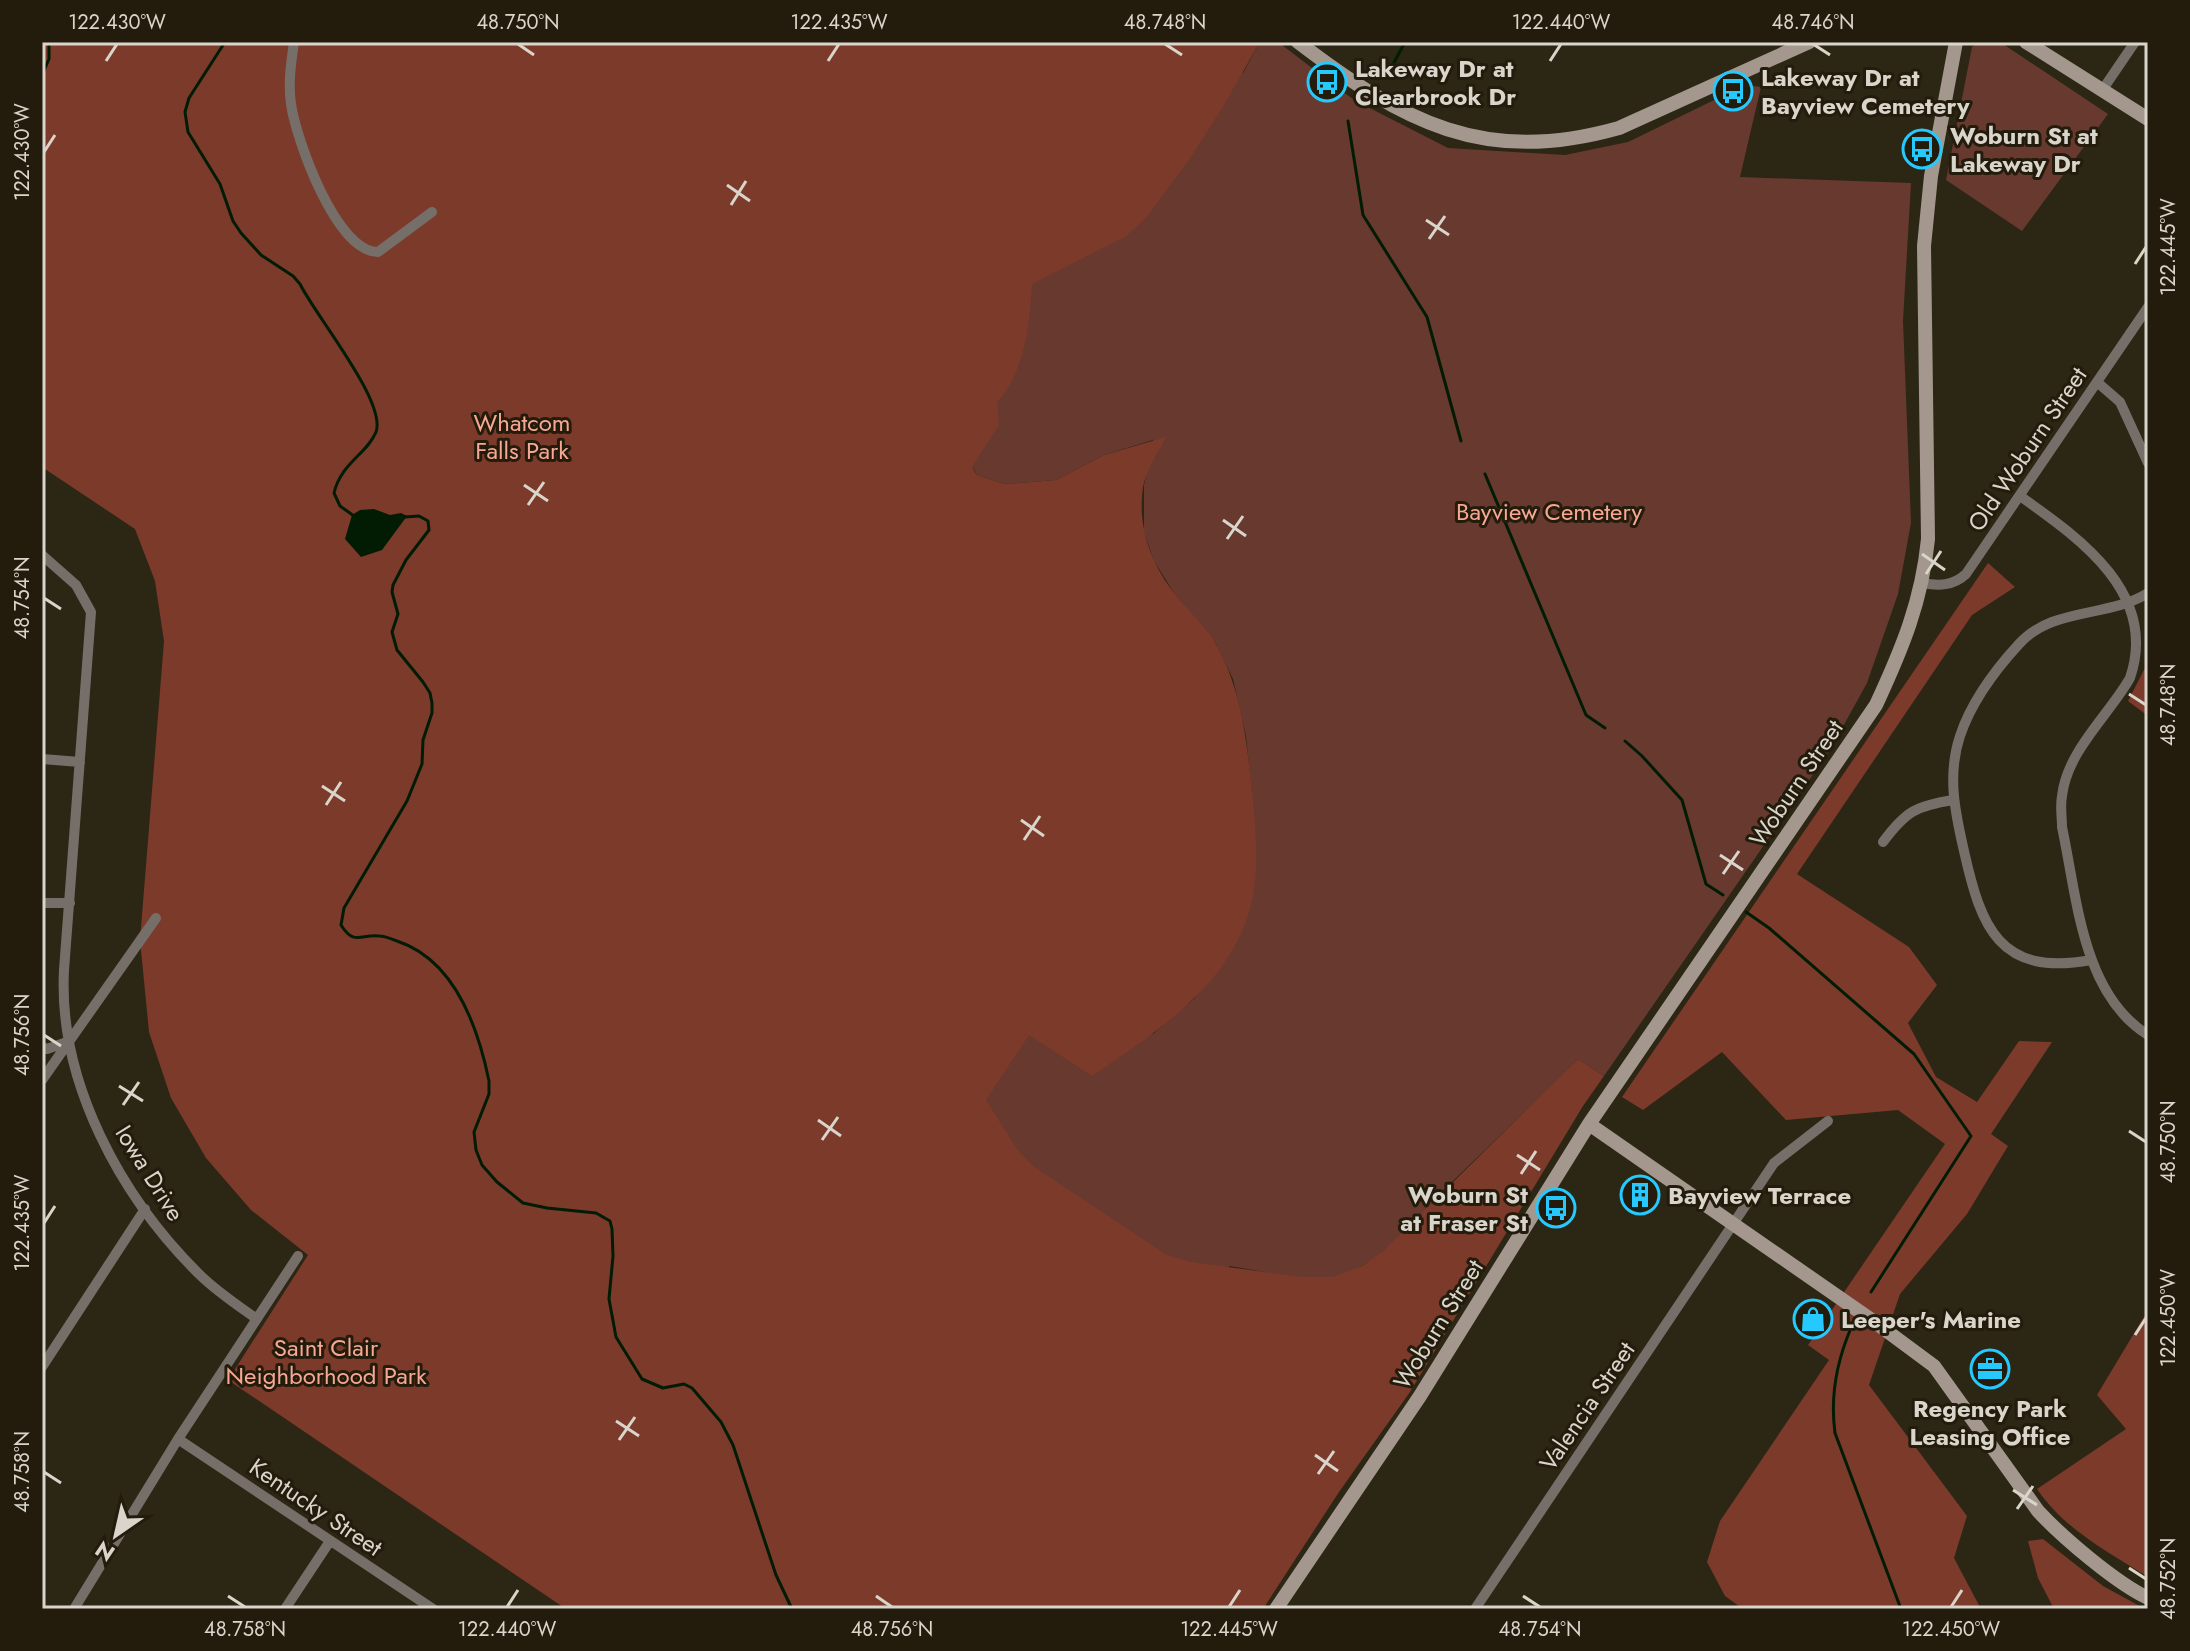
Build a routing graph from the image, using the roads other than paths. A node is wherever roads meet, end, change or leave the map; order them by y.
1 (294, 42) edge
2 (1298, 42) edge
3 (1809, 42) edge
4 (1956, 42) edge
5 (2026, 42) edge
6 (2135, 42) edge
7 (2103, 89) junction
8 (2148, 119) edge
9 (432, 212) dead end
10 (2148, 307) edge
11 (2097, 382) junction
12 (2148, 463) edge
13 (2020, 496) junction
14 (42, 555) edge
15 (1922, 583) junction
16 (2148, 593) edge
17 (2128, 602) junction
18 (42, 759) edge
19 (80, 762) junction
20 (1953, 800) junction
21 (1883, 842) dead end
22 (42, 903) edge
23 (70, 903) junction
24 (156, 918) dead end
25 (2091, 960) junction
26 (2148, 1035) edge
27 (67, 1042) junction
28 (42, 1047) edge
29 (42, 1080) edge
30 (1828, 1121) dead end
31 (1589, 1124) junction
32 (145, 1209) junction
33 (1731, 1224) junction
34 (298, 1256) dead end
35 (257, 1319) junction
36 (42, 1367) edge
37 (178, 1439) junction
38 (330, 1541) junction
39 (2148, 1598) edge
40 (74, 1609) edge
41 (285, 1609) edge
42 (433, 1609) edge
43 (1276, 1609) edge
44 (1475, 1609) edge

1 - 9 street
2 - 3 street
4 - 15 street, Woburn Street
5 - 7 street
6 - 7 street
7 - 8 street
10 - 11 street, Old Woburn Street
11 - 12 street
11 - 13 street, Old Woburn Street
13 - 15 street, Old Woburn Street
13 - 17 street
14 - 19 street, Iowa Drive
15 - 31 street, Woburn Street
16 - 17 street
17 - 20 street
17 - 25 street
18 - 19 street
19 - 23 street, Iowa Drive
20 - 21 street
20 - 25 street
22 - 23 street
23 - 27 street, Iowa Drive
24 - 27 street
25 - 26 street
27 - 28 street
27 - 29 street
27 - 32 street, Iowa Drive
30 - 33 street, Valencia Street
31 - 33 street
31 - 43 street, Woburn Street
32 - 35 street, Iowa Drive
32 - 36 street
33 - 39 street
33 - 44 street, Valencia Street
34 - 35 street
35 - 37 street
37 - 38 street, Kentucky Street
37 - 40 street
38 - 41 street
38 - 42 street, Kentucky Street

